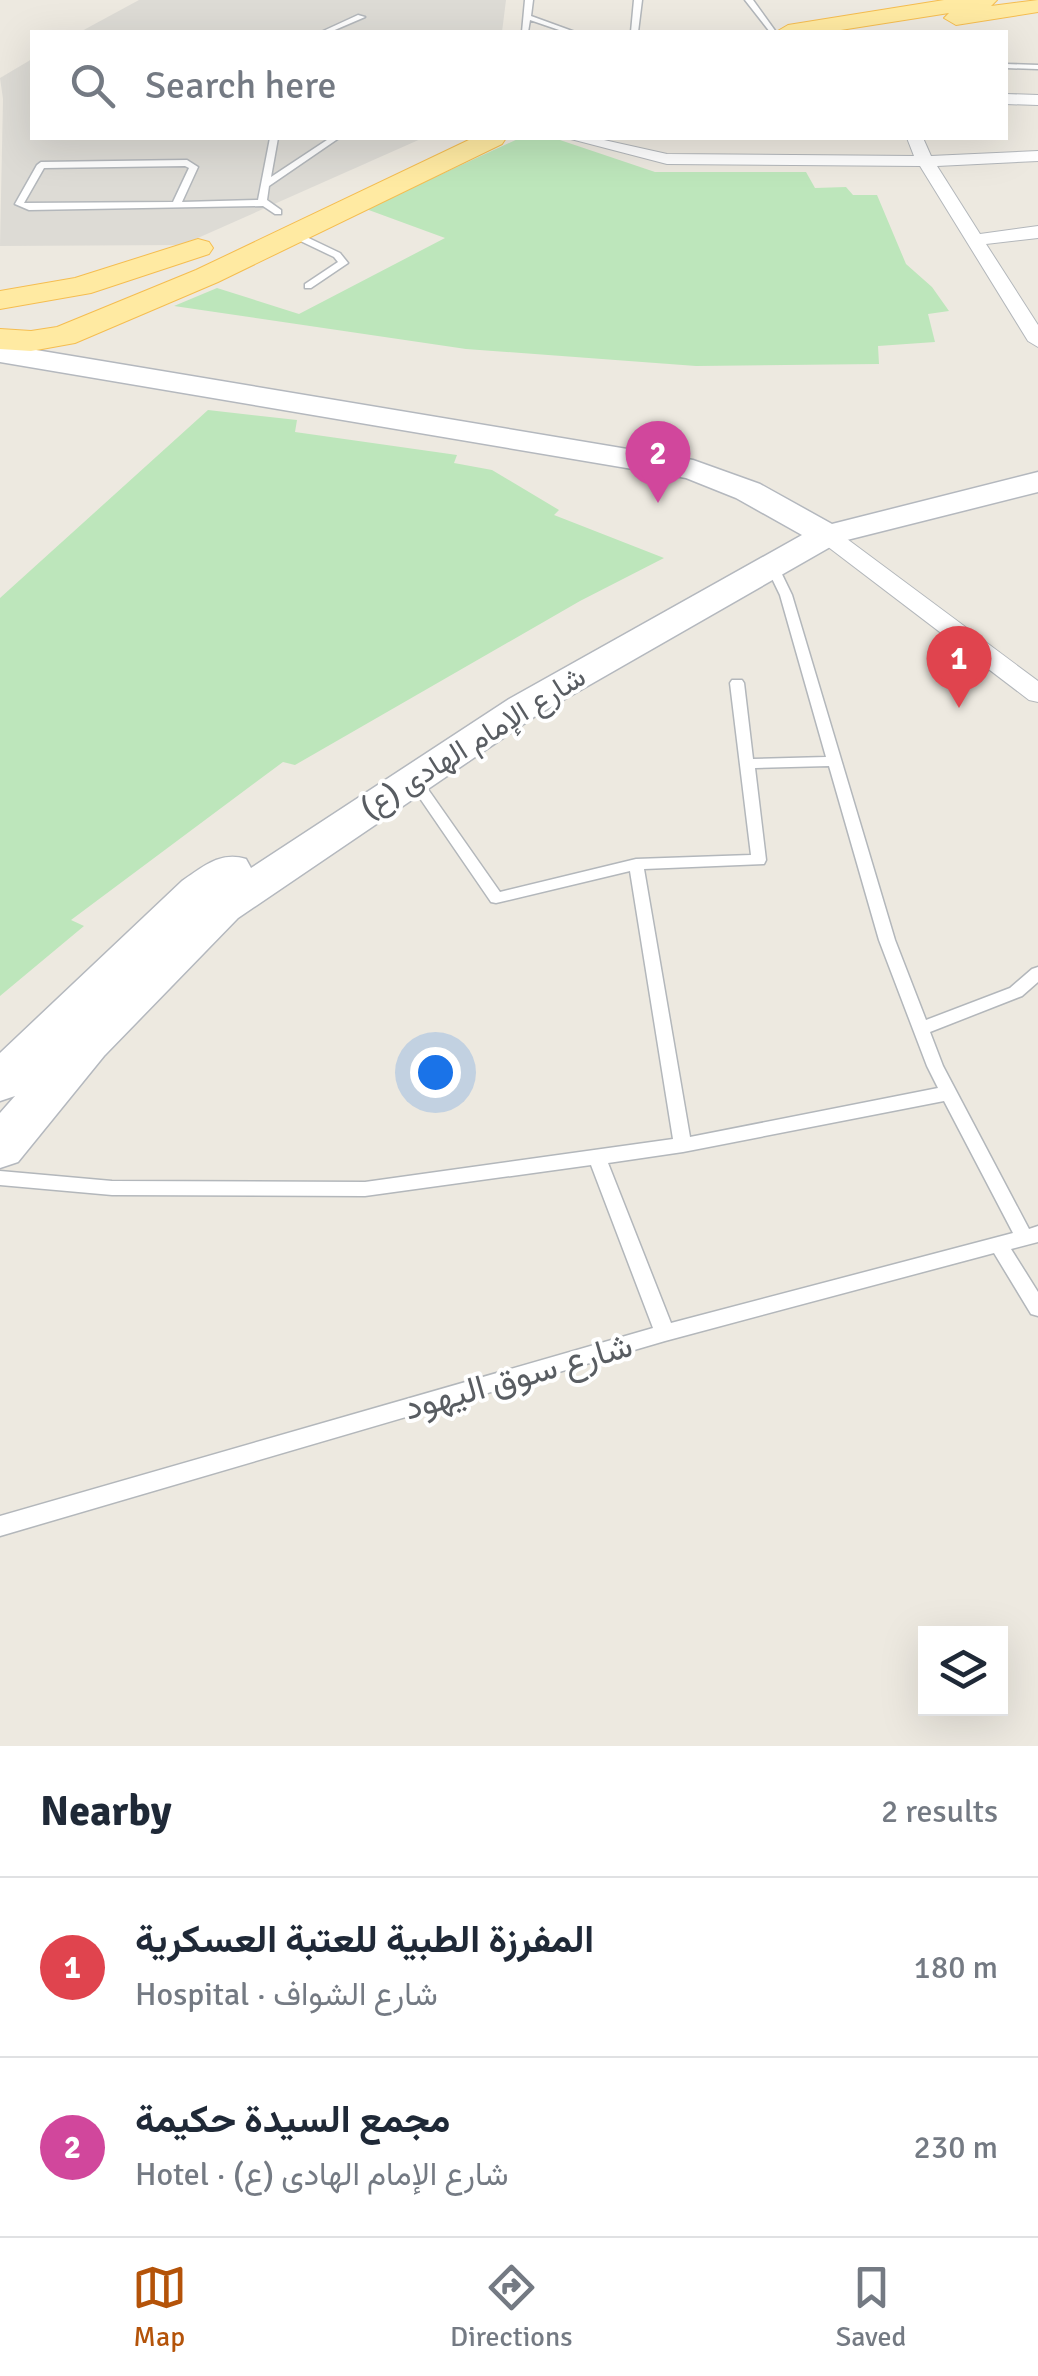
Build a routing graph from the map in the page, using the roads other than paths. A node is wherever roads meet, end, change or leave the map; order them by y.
1 (529, 0) edge
2 (638, 0) edge
3 (749, 0) edge
4 (986, 0) edge
5 (1038, 5) edge
6 (361, 17) dead end
7 (526, 18) junction
8 (878, 26) edge
9 (330, 30) edge
10 (524, 30) edge
11 (565, 30) edge
12 (635, 30) edge
13 (772, 30) edge
14 (818, 30) edge
15 (1008, 66) edge
16 (1038, 67) edge
17 (1008, 99) edge
18 (1038, 100) edge
19 (274, 140) edge
20 (334, 140) edge
21 (438, 140) edge
22 (486, 140) edge
23 (584, 140) edge
24 (916, 140) edge
25 (1038, 156) edge
26 (925, 160) junction
27 (177, 203) junction
28 (275, 208) junction
29 (1038, 232) edge
30 (974, 240) junction
31 (174, 258) junction
32 (207, 276) junction
33 (308, 286) dead end
34 (0, 300) edge
35 (1029, 312) edge
36 (0, 339) edge
37 (1038, 340) edge
38 (0, 353) edge
39 (1038, 466) edge
40 (1038, 482) edge
41 (816, 530) junction
42 (772, 566) junction
43 (737, 682) dead end
44 (1038, 694) edge
45 (834, 761) junction
46 (747, 764) junction
47 (413, 778) junction
48 (636, 864) junction
49 (1038, 973) edge
50 (921, 1029) junction
51 (0, 1082) edge
52 (949, 1094) junction
53 (684, 1145) junction
54 (0, 1148) edge
55 (597, 1157) junction
56 (0, 1178) edge
57 (1031, 1236) edge
58 (998, 1244) junction
59 (1038, 1308) edge
60 (665, 1333) junction
61 (0, 1526) edge

1 - 7 lane
2 - 12 lane
3 - 13 lane
4 - 8 main road
5 - 8 main road
6 - 9 lane
7 - 10 lane
7 - 11 lane
8 - 14 main road
15 - 16 lane
17 - 18 street
19 - 28 lane
20 - 28 lane
21 - 28 main road
22 - 28 main road
23 - 26 street
24 - 26 street
25 - 26 street
26 - 30 street
27 - 27 lane
27 - 28 lane
28 - 31 main road
28 - 32 main road
28 - 33 lane
29 - 30 street
30 - 35 street
31 - 32 main road
31 - 34 main road
32 - 36 main road
35 - 37 street
38 - 41 main road
39 - 41 main road, شارع الإمام الهادی (ع)
40 - 41 main road, شارع الإمام الهادی (ع)
41 - 42 main road, شارع الإمام الهادی (ع)
41 - 44 street
41 - 51 main road, شارع الإمام الهادی (ع)
42 - 45 lane
42 - 47 main road, شارع الإمام الهادی (ع)
43 - 46 lane
45 - 46 lane
45 - 50 lane
46 - 48 lane
47 - 48 lane
47 - 54 main road, شارع الإمام الهادی (ع)
48 - 53 lane
49 - 50 lane
50 - 52 lane
52 - 53 lane
52 - 57 lane
53 - 55 lane
55 - 56 lane
55 - 60 lane
57 - 58 lane, شارع سوق اليهود
58 - 59 lane
58 - 60 lane, شارع سوق اليهود
60 - 61 lane, شارع سوق اليهود

